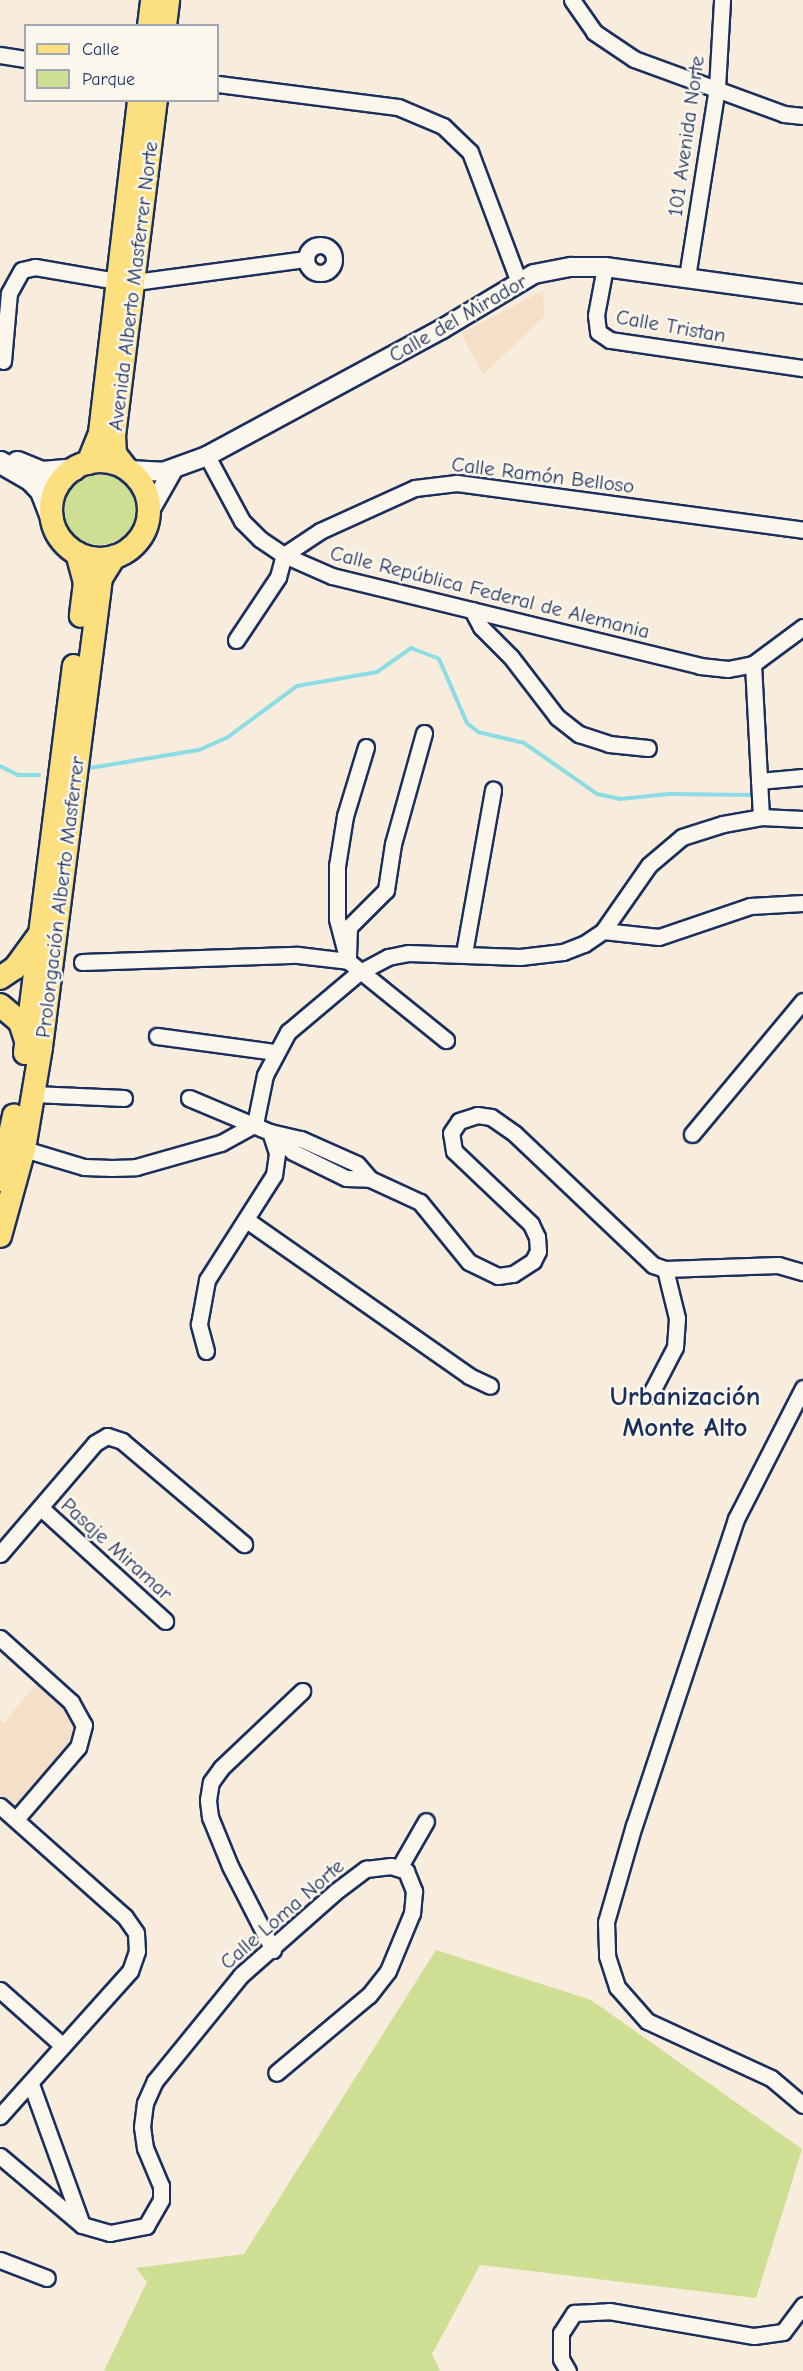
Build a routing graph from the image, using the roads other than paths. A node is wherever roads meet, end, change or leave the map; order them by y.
1 (152, 0) edge
2 (168, 0) edge
3 (572, 0) edge
4 (722, 0) edge
5 (149, 24) edge
6 (165, 24) edge
7 (0, 55) edge
8 (24, 59) edge
9 (219, 84) edge
10 (717, 88) junction
11 (139, 102) edge
12 (156, 102) edge
13 (803, 116) edge
14 (306, 259) dead end
15 (605, 267) junction
16 (687, 277) junction
17 (518, 280) junction
18 (125, 281) junction
19 (803, 294) edge
20 (3, 361) dead end
21 (803, 368) edge
22 (0, 454) edge
23 (207, 456) junction
24 (0, 462) edge
25 (81, 466) junction
26 (127, 469) junction
27 (174, 470) junction
28 (149, 512) junction
29 (52, 520) junction
30 (803, 530) edge
31 (77, 553) junction
32 (284, 555) junction
33 (114, 557) junction
34 (472, 610) junction
35 (803, 627) edge
36 (236, 640) dead end
37 (753, 664) junction
38 (424, 733) dead end
39 (366, 747) dead end
40 (648, 748) dead end
41 (803, 777) edge
42 (759, 781) junction
43 (493, 790) dead end
44 (761, 817) junction
45 (803, 819) edge
46 (803, 903) edge
47 (603, 931) junction
48 (39, 935) junction
49 (464, 953) junction
50 (82, 962) dead end
51 (353, 967) junction
52 (0, 978) edge
53 (803, 1000) edge
54 (0, 1005) edge
55 (157, 1036) dead end
56 (446, 1040) dead end
57 (26, 1043) junction
58 (276, 1052) junction
59 (33, 1094) junction
60 (124, 1098) dead end
61 (189, 1098) dead end
62 (255, 1124) junction
63 (270, 1132) junction
64 (692, 1134) dead end
65 (11, 1145) edge
66 (0, 1180) edge
67 (248, 1221) junction
68 (0, 1236) edge
69 (665, 1269) junction
70 (803, 1272) edge
71 (206, 1351) dead end
72 (490, 1386) dead end
73 (803, 1388) edge
74 (650, 1395) dead end
75 (41, 1508) junction
76 (244, 1544) dead end
77 (0, 1554) edge
78 (165, 1621) dead end
79 (0, 1638) edge
80 (302, 1691) dead end
81 (0, 1806) edge
82 (16, 1820) junction
83 (426, 1821) dead end
84 (399, 1868) junction
85 (273, 1950) junction
86 (0, 1990) edge
87 (63, 2045) junction
88 (276, 2073) dead end
89 (31, 2084) junction
90 (803, 2105) edge
91 (0, 2116) edge
92 (0, 2156) edge
93 (82, 2225) junction
94 (0, 2260) edge
95 (47, 2278) dead end
96 (803, 2305) edge
97 (568, 2371) edge

1 - 5 main road
2 - 6 main road
3 - 10 street
4 - 10 street, 101 Avenida Norte
7 - 8 street
9 - 17 street
10 - 13 street
10 - 16 street, 101 Avenida Norte
11 - 18 main road, Avenida Alberto Masferrer Norte
12 - 18 main road, Avenida Alberto Masferrer Norte
14 - 18 street
15 - 16 street, Calle del Mirador
15 - 17 street, Calle del Mirador
15 - 21 street, Calle Tristan
16 - 19 street, Calle del Mirador
17 - 23 street, Calle del Mirador
18 - 20 street
18 - 25 main road, Avenida Alberto Masferrer Norte
18 - 26 main road, Avenida Alberto Masferrer Norte
22 - 25 main road
23 - 27 street, Calle del Mirador
23 - 32 street, Calle República Federal de Alemania
24 - 29 main road
25 - 26 main road
25 - 29 main road
26 - 27 street, Calle del Mirador
26 - 28 main road
27 - 28 street
28 - 33 main road
29 - 31 main road
30 - 32 street, Calle Ramón Belloso
31 - 33 main road
31 - 48 main road, Prolongación Alberto Masferrer
32 - 34 street, Calle República Federal de Alemania
32 - 36 street
33 - 59 main road, Prolongación Alberto Masferrer
34 - 37 street, Calle República Federal de Alemania
34 - 40 street
35 - 37 street, Calle República Federal de Alemania
37 - 42 street
38 - 51 street
39 - 51 street
41 - 42 street
42 - 44 street
43 - 49 street
44 - 45 street
44 - 47 street
46 - 47 street
47 - 49 street
48 - 52 main road
48 - 57 main road, Prolongación Alberto Masferrer
49 - 51 street
50 - 51 street
51 - 56 street
51 - 58 street
53 - 64 street
54 - 57 main road
55 - 58 street
57 - 65 main road, Prolongación Alberto Masferrer
58 - 62 street
59 - 60 street
59 - 65 main road, Prolongación Alberto Masferrer
61 - 62 street
62 - 63 street
62 - 65 street
63 - 67 street
63 - 69 street
65 - 66 main road, Prolongación Alberto Masferrer
65 - 68 main road, Prolongación Alberto Masferrer
67 - 71 street
67 - 72 street
69 - 70 street
69 - 74 street
73 - 90 street
75 - 76 street
75 - 77 street
75 - 78 street, Pasaje Miramar
79 - 82 street
80 - 85 street
81 - 82 street
82 - 87 street
83 - 84 street
84 - 85 street, Calle Loma Norte
84 - 88 street
85 - 93 street, Calle Loma Norte
86 - 87 street
87 - 89 street
89 - 91 street
89 - 93 street
92 - 93 street
94 - 95 street
96 - 97 street

